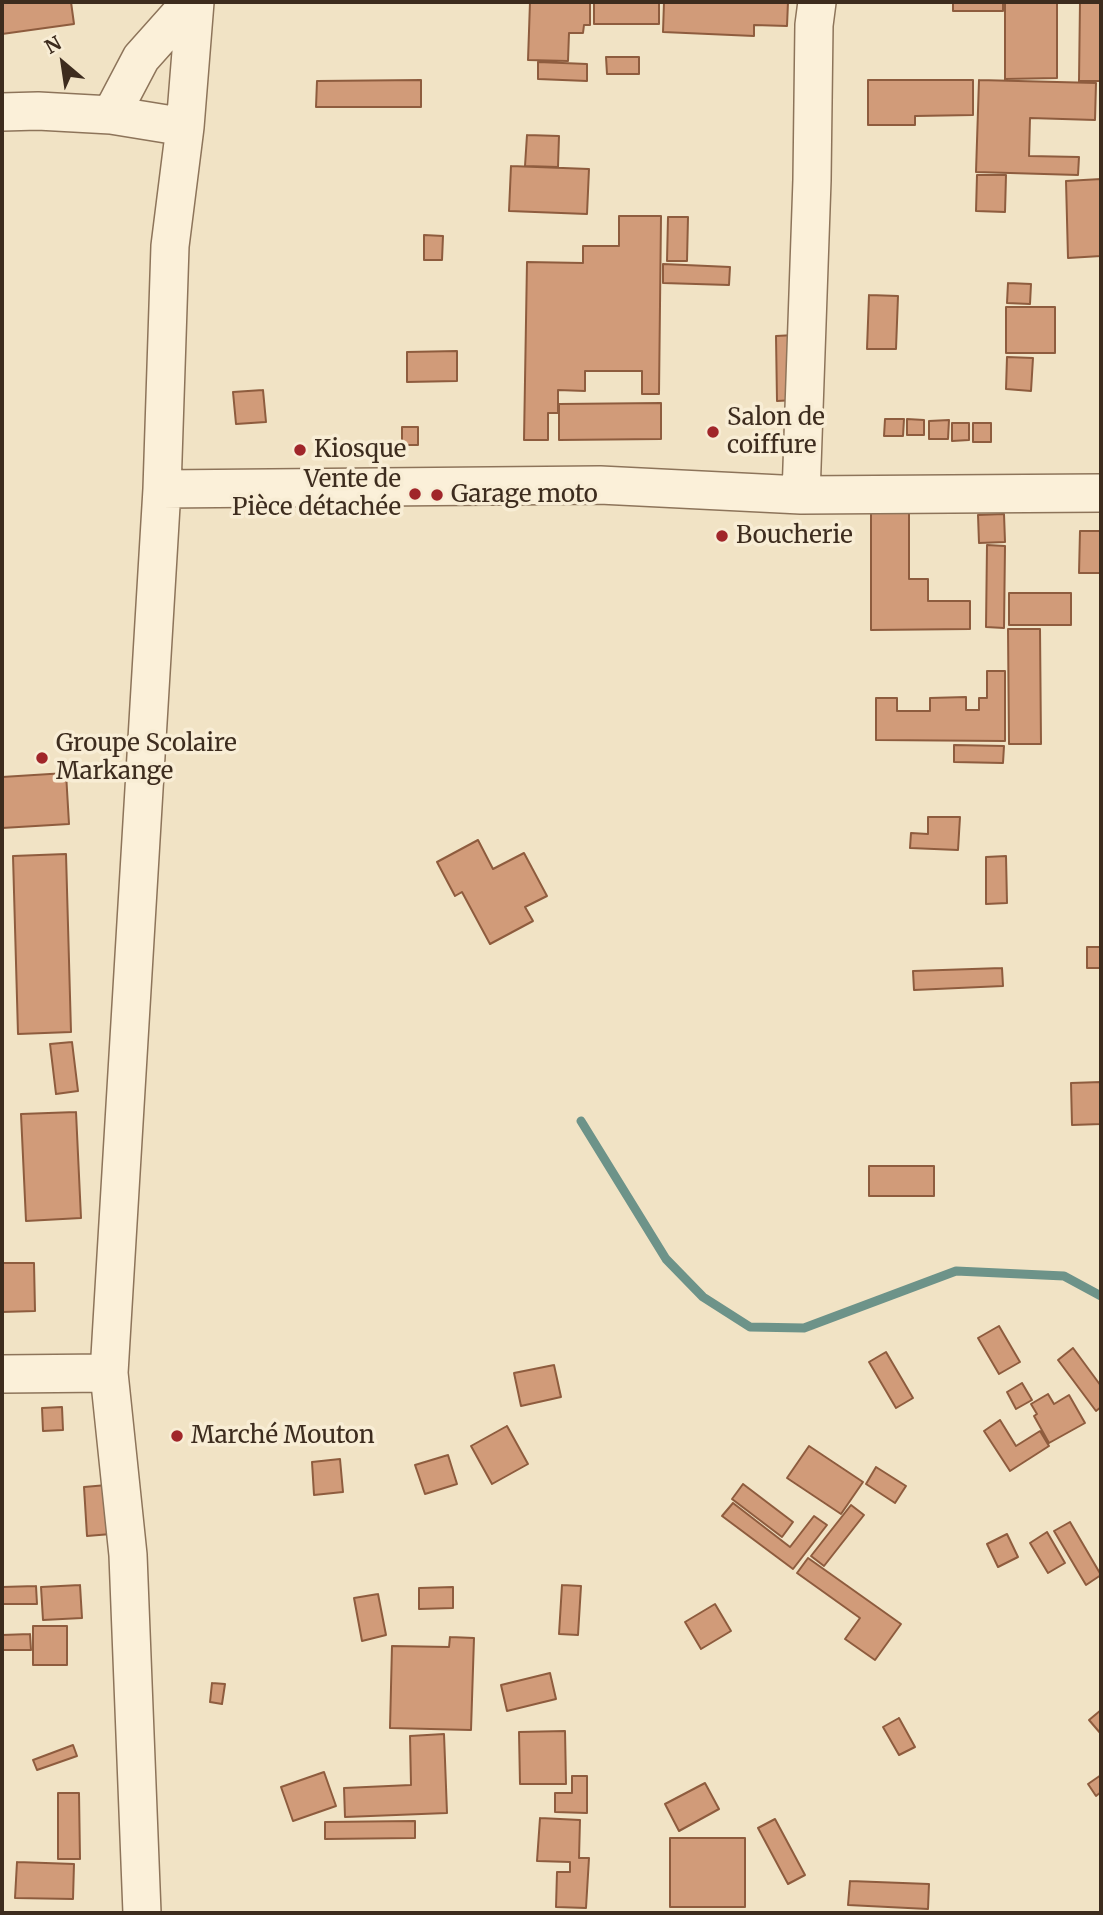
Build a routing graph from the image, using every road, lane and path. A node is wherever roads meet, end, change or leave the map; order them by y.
1 (193, 2) edge
2 (817, 2) edge
3 (2, 112) edge
4 (111, 115) junction
5 (185, 127) junction
6 (162, 489) junction
7 (1101, 493) edge
8 (802, 495) junction
9 (108, 1373) junction
10 (2, 1374) edge
11 (142, 1913) edge

1 - 4 street
1 - 5 street
2 - 8 street
3 - 4 street
4 - 5 street
5 - 6 street
6 - 8 street
6 - 9 street
7 - 8 street
9 - 10 street
9 - 11 street

